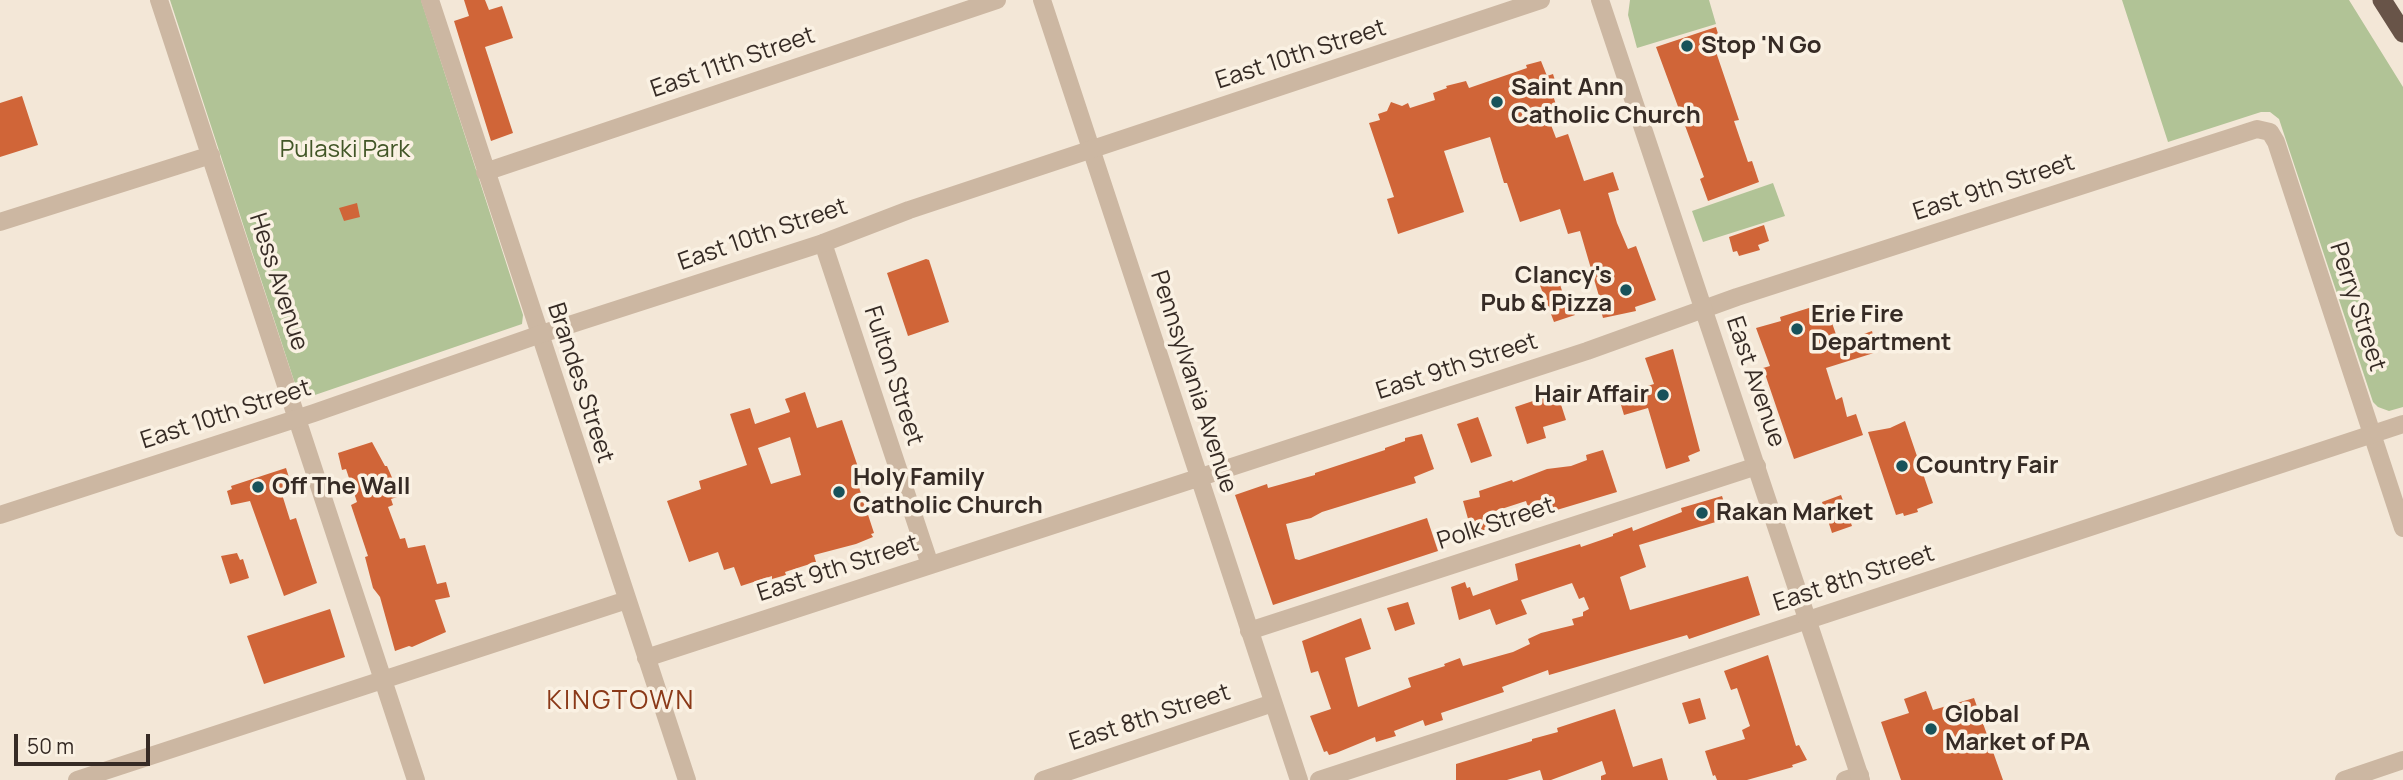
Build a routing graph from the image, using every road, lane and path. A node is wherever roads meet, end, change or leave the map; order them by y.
1 (159, 0) edge
2 (429, 0) edge
3 (997, 0) edge
4 (1042, 0) edge
5 (1541, 0) edge
6 (1600, 0) edge
7 (2382, 0) edge
8 (2403, 33) edge
9 (2276, 142) joint
10 (1091, 150) junction
11 (211, 155) junction
12 (485, 172) junction
13 (0, 222) edge
14 (823, 243) junction
15 (1704, 309) junction
16 (538, 335) junction
17 (297, 418) junction
18 (2403, 424) edge
19 (2373, 434) junction
20 (1757, 466) junction
21 (1199, 477) junction
22 (0, 515) edge
23 (2403, 528) edge
24 (930, 565) junction
25 (627, 600) junction
26 (1808, 620) junction
27 (1249, 631) junction
28 (646, 658) junction
29 (383, 680) junction
30 (1273, 703) junction
31 (2403, 760) edge
32 (1856, 778) edge
33 (76, 780) edge
34 (416, 780) edge
35 (687, 780) edge
36 (1043, 780) edge
37 (1299, 780) edge
38 (1319, 780) edge
39 (2344, 780) edge

1 - 11 street, Hess Avenue
2 - 12 street, Brandes Street
3 - 12 street, East 11th Street
4 - 10 street, Pennsylvania Avenue
5 - 10 street, East 10th Street
6 - 15 street, East Avenue
7 - 8 highway
9 - 15 street, East 9th Street
9 - 19 street, Perry Street
10 - 14 street, East 10th Street
10 - 21 street, Pennsylvania Avenue
11 - 13 street
11 - 17 street, Hess Avenue
12 - 16 street, Brandes Street
14 - 16 street, East 10th Street
14 - 24 street, Fulton Street
15 - 20 street, East Avenue
15 - 21 street, East 9th Street
16 - 17 street, East 10th Street
16 - 25 street, Brandes Street
17 - 22 street, East 10th Street
17 - 29 street, Hess Avenue
18 - 19 street, East 8th Street
19 - 23 street, Perry Street
19 - 26 street, East 8th Street
20 - 26 street, East Avenue
20 - 27 street, Polk Street
21 - 24 street, East 9th Street
21 - 27 street, Pennsylvania Avenue
24 - 28 street, East 9th Street
25 - 28 street, Brandes Street
25 - 29 street
26 - 32 street, East Avenue
26 - 38 street, East 8th Street
27 - 30 street, Pennsylvania Avenue
28 - 35 street, Brandes Street
29 - 33 street
29 - 34 street, Hess Avenue
30 - 36 street, East 8th Street
30 - 37 street, Pennsylvania Avenue
31 - 39 street

